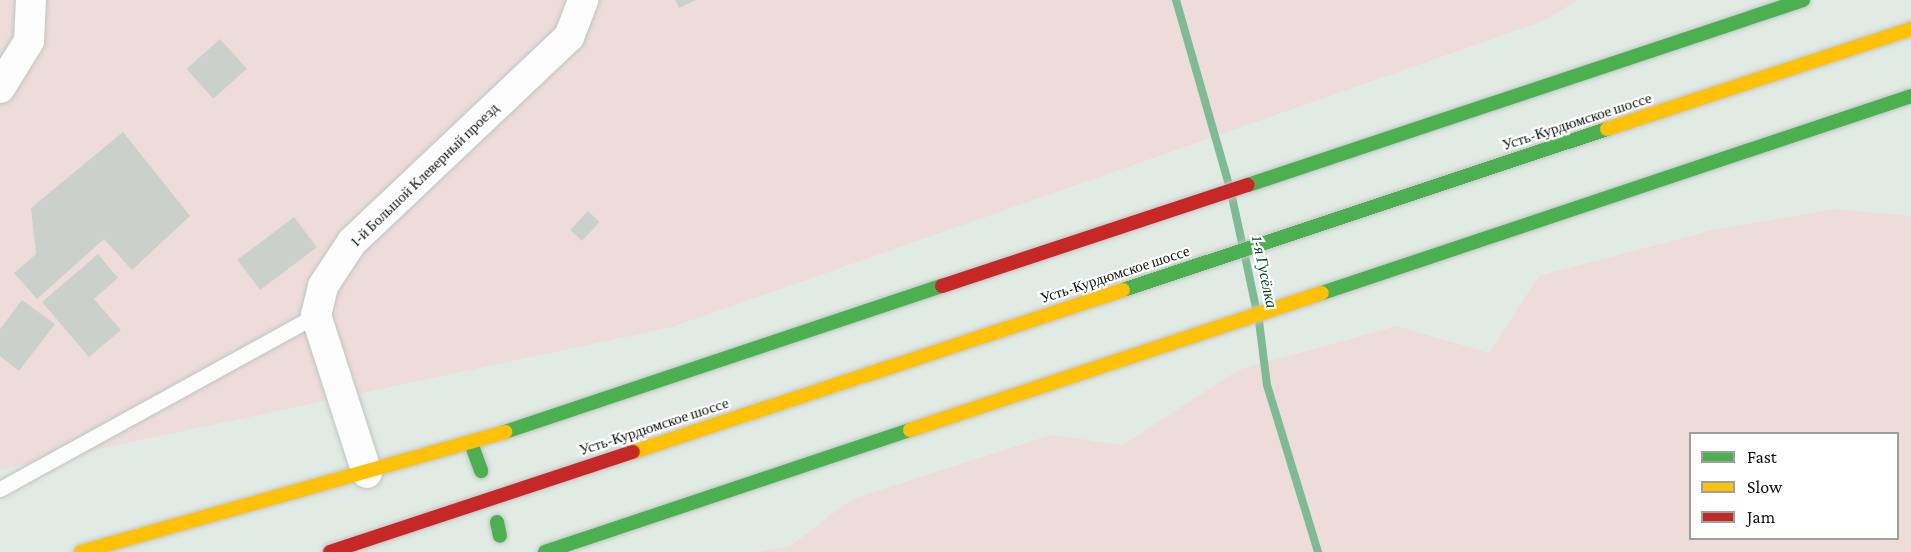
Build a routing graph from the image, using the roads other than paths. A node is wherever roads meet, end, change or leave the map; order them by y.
1 (31, 0) edge
2 (584, 0) edge
3 (1803, 0) edge
4 (1911, 29) edge
5 (0, 88) edge
6 (1911, 96) edge
7 (316, 315) junction
8 (471, 443) junction
9 (481, 471) dead end
10 (368, 473) junction
11 (0, 489) edge
12 (496, 522) dead end
13 (500, 536) dead end
14 (81, 552) edge
15 (330, 552) edge
16 (545, 552) edge

1 - 5 street
2 - 7 street, 1-й Большой Клеверный проезд
3 - 8 main road
4 - 15 main road, Усть-Курдюмское шоссе, bridge
6 - 16 main road
7 - 10 street
7 - 11 lane
8 - 9 main road
8 - 10 main road
10 - 14 main road
12 - 13 main road

